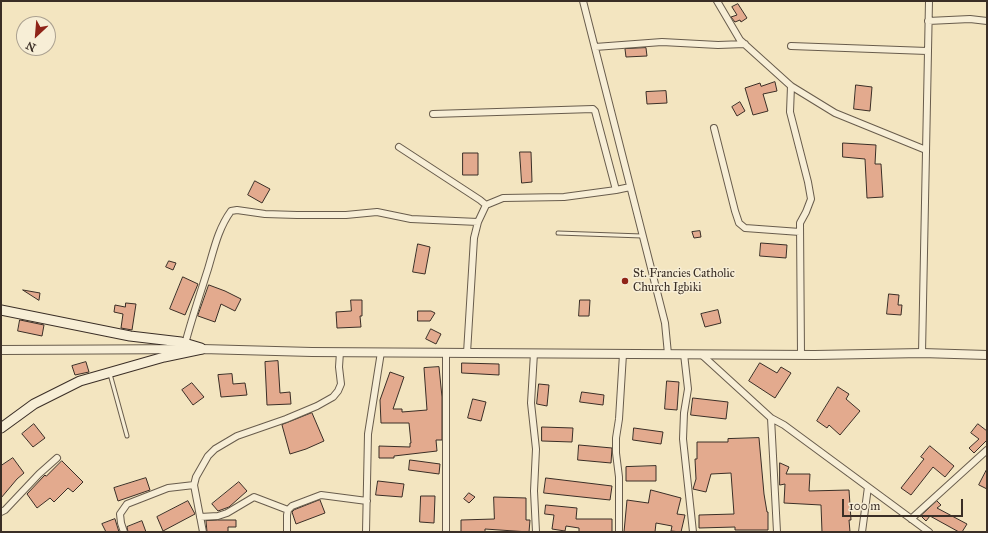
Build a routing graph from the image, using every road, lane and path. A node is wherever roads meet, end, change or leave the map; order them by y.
1 (583, 1) edge
2 (717, 1) edge
3 (928, 1) edge
4 (928, 21) junction
5 (987, 21) edge
6 (745, 44) junction
7 (791, 46) dead end
8 (595, 47) junction
9 (928, 51) junction
10 (791, 86) junction
11 (433, 114) dead end
12 (714, 128) dead end
13 (398, 147) dead end
14 (926, 150) junction
15 (630, 187) junction
16 (616, 190) junction
17 (486, 205) junction
18 (478, 222) junction
19 (800, 232) junction
20 (558, 233) dead end
21 (642, 236) junction
22 (1, 310) edge
23 (185, 344) junction
24 (202, 349) junction
25 (1, 350) edge
26 (340, 352) junction
27 (381, 352) junction
28 (922, 352) junction
29 (446, 353) junction
30 (467, 353) junction
31 (534, 353) junction
32 (623, 354) junction
33 (668, 354) junction
34 (684, 354) junction
35 (702, 355) junction
36 (801, 355) junction
37 (987, 355) edge
38 (109, 372) junction
39 (770, 418) junction
40 (1, 428) edge
41 (127, 436) dead end
42 (987, 450) edge
43 (57, 458) dead end
44 (194, 485) junction
45 (868, 487) junction
46 (367, 501) junction
47 (288, 510) junction
48 (1, 512) edge
49 (200, 517) junction
50 (910, 519) junction
51 (124, 532) edge
52 (203, 532) edge
53 (287, 532) edge
54 (366, 532) edge
55 (446, 532) edge
56 (536, 532) edge
57 (619, 532) edge
58 (693, 532) edge
59 (776, 532) edge
60 (862, 532) edge
61 (928, 532) edge

1 - 8 street
2 - 6 street
3 - 4 street
4 - 5 street
4 - 9 street
6 - 8 street
6 - 10 street
7 - 9 street
8 - 15 street
9 - 14 street
10 - 14 street
10 - 19 street
11 - 16 street
12 - 19 street
13 - 17 street
14 - 28 street
15 - 16 street
15 - 21 street
16 - 17 street
17 - 18 street
18 - 23 street
18 - 30 street
19 - 36 street
20 - 21 lane
21 - 33 street
22 - 23 main road
23 - 24 main road
24 - 25 street
24 - 26 street
24 - 38 main road
26 - 27 street
26 - 44 street
27 - 29 street
27 - 46 street
28 - 36 street
28 - 37 street
29 - 30 street
29 - 55 street
30 - 31 street
31 - 32 street
31 - 56 street
32 - 33 street
32 - 57 street
33 - 34 street
34 - 35 street
34 - 58 street
35 - 36 street
35 - 39 street
38 - 40 main road
38 - 41 lane
39 - 45 street
39 - 59 street
42 - 50 street
43 - 48 street
44 - 49 street
44 - 51 street
45 - 50 street
45 - 60 street
46 - 47 street
46 - 54 street
47 - 49 street
47 - 53 street
49 - 52 street
50 - 61 street

